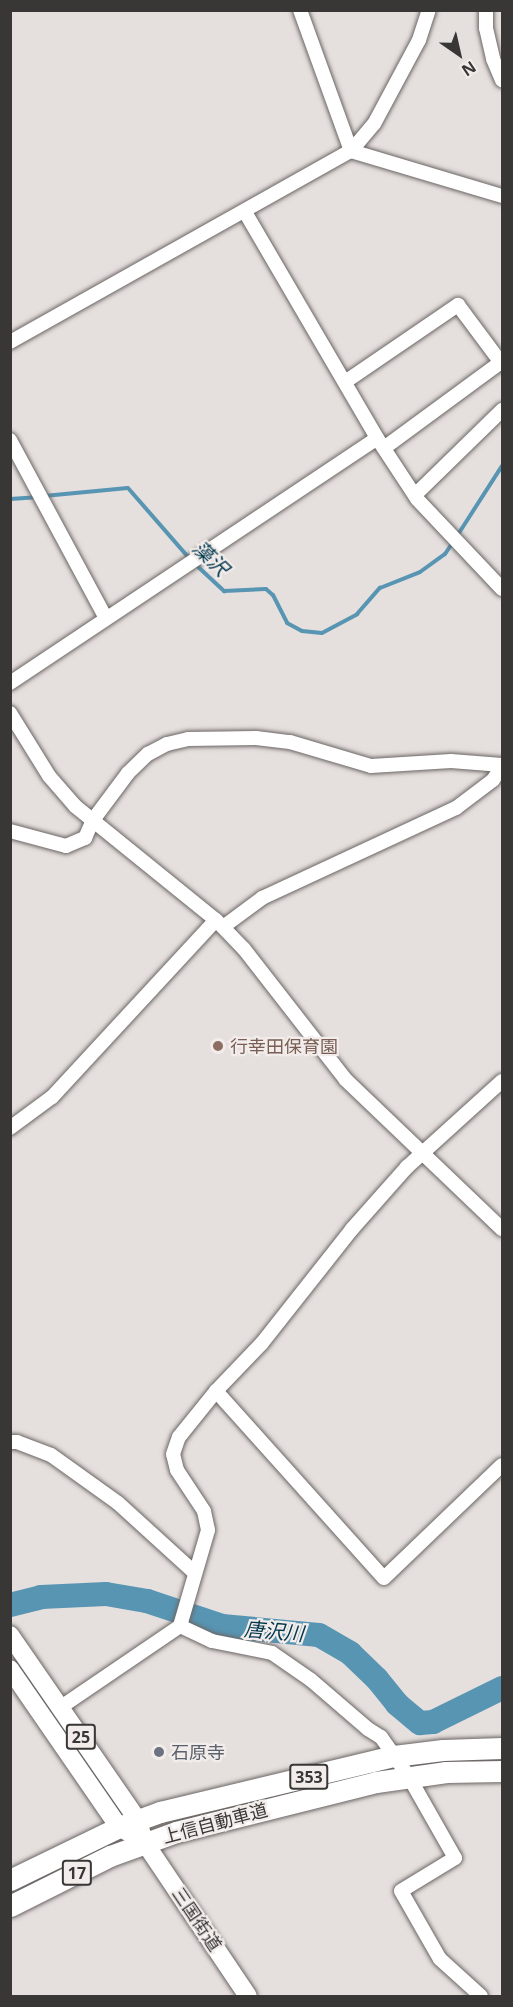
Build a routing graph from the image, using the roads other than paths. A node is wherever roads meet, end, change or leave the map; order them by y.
1 (300, 10) edge
2 (429, 10) edge
3 (486, 10) edge
4 (502, 80) edge
5 (351, 151) junction
6 (502, 196) edge
7 (245, 212) junction
8 (10, 342) edge
9 (502, 363) edge
10 (345, 382) junction
11 (502, 410) edge
12 (10, 440) edge
13 (380, 443) junction
14 (415, 495) junction
15 (502, 589) edge
16 (106, 618) junction
17 (10, 683) edge
18 (10, 713) edge
19 (502, 766) edge
20 (93, 820) junction
21 (10, 831) edge
22 (219, 923) junction
23 (502, 1081) edge
24 (10, 1128) edge
25 (422, 1155) junction
26 (502, 1229) edge
27 (216, 1391) junction
28 (10, 1442) edge
29 (502, 1465) edge
30 (195, 1572) junction
31 (180, 1626) junction
32 (10, 1635) edge
33 (10, 1668) edge
34 (61, 1707) junction
35 (502, 1748) edge
36 (394, 1756) junction
37 (502, 1772) edge
38 (409, 1777) junction
39 (128, 1823) junction
40 (145, 1843) junction
41 (10, 1880) edge
42 (10, 1906) edge
43 (248, 1996) edge
44 (481, 1996) edge

1 - 5 street
2 - 5 street
3 - 4 street
5 - 6 street
5 - 7 street
7 - 8 street
7 - 10 street
9 - 10 street
9 - 13 street
10 - 13 street
11 - 14 street
12 - 16 street
13 - 14 street
13 - 16 street
14 - 15 street
16 - 17 street
18 - 20 street
19 - 20 street
19 - 22 street
20 - 21 street
20 - 22 street
22 - 24 street
22 - 25 street
23 - 25 street
25 - 26 street
25 - 27 street
27 - 29 street
27 - 30 street
28 - 30 street
30 - 31 street
31 - 34 street
31 - 36 street
32 - 34 main road, 25
33 - 39 main road, 25
34 - 39 main road, 25
35 - 36 highway, 上信自動車道 / 353
36 - 38 street
36 - 39 highway, 上信自動車道 / 353
37 - 38 highway, 上信自動車道 / 353
38 - 40 highway, 上信自動車道 / 353
38 - 44 street
39 - 40 main road, 25
39 - 41 highway, 上信自動車道 / 17
40 - 42 highway, 上信自動車道 / 17
40 - 43 main road, 三国街道 / 25

